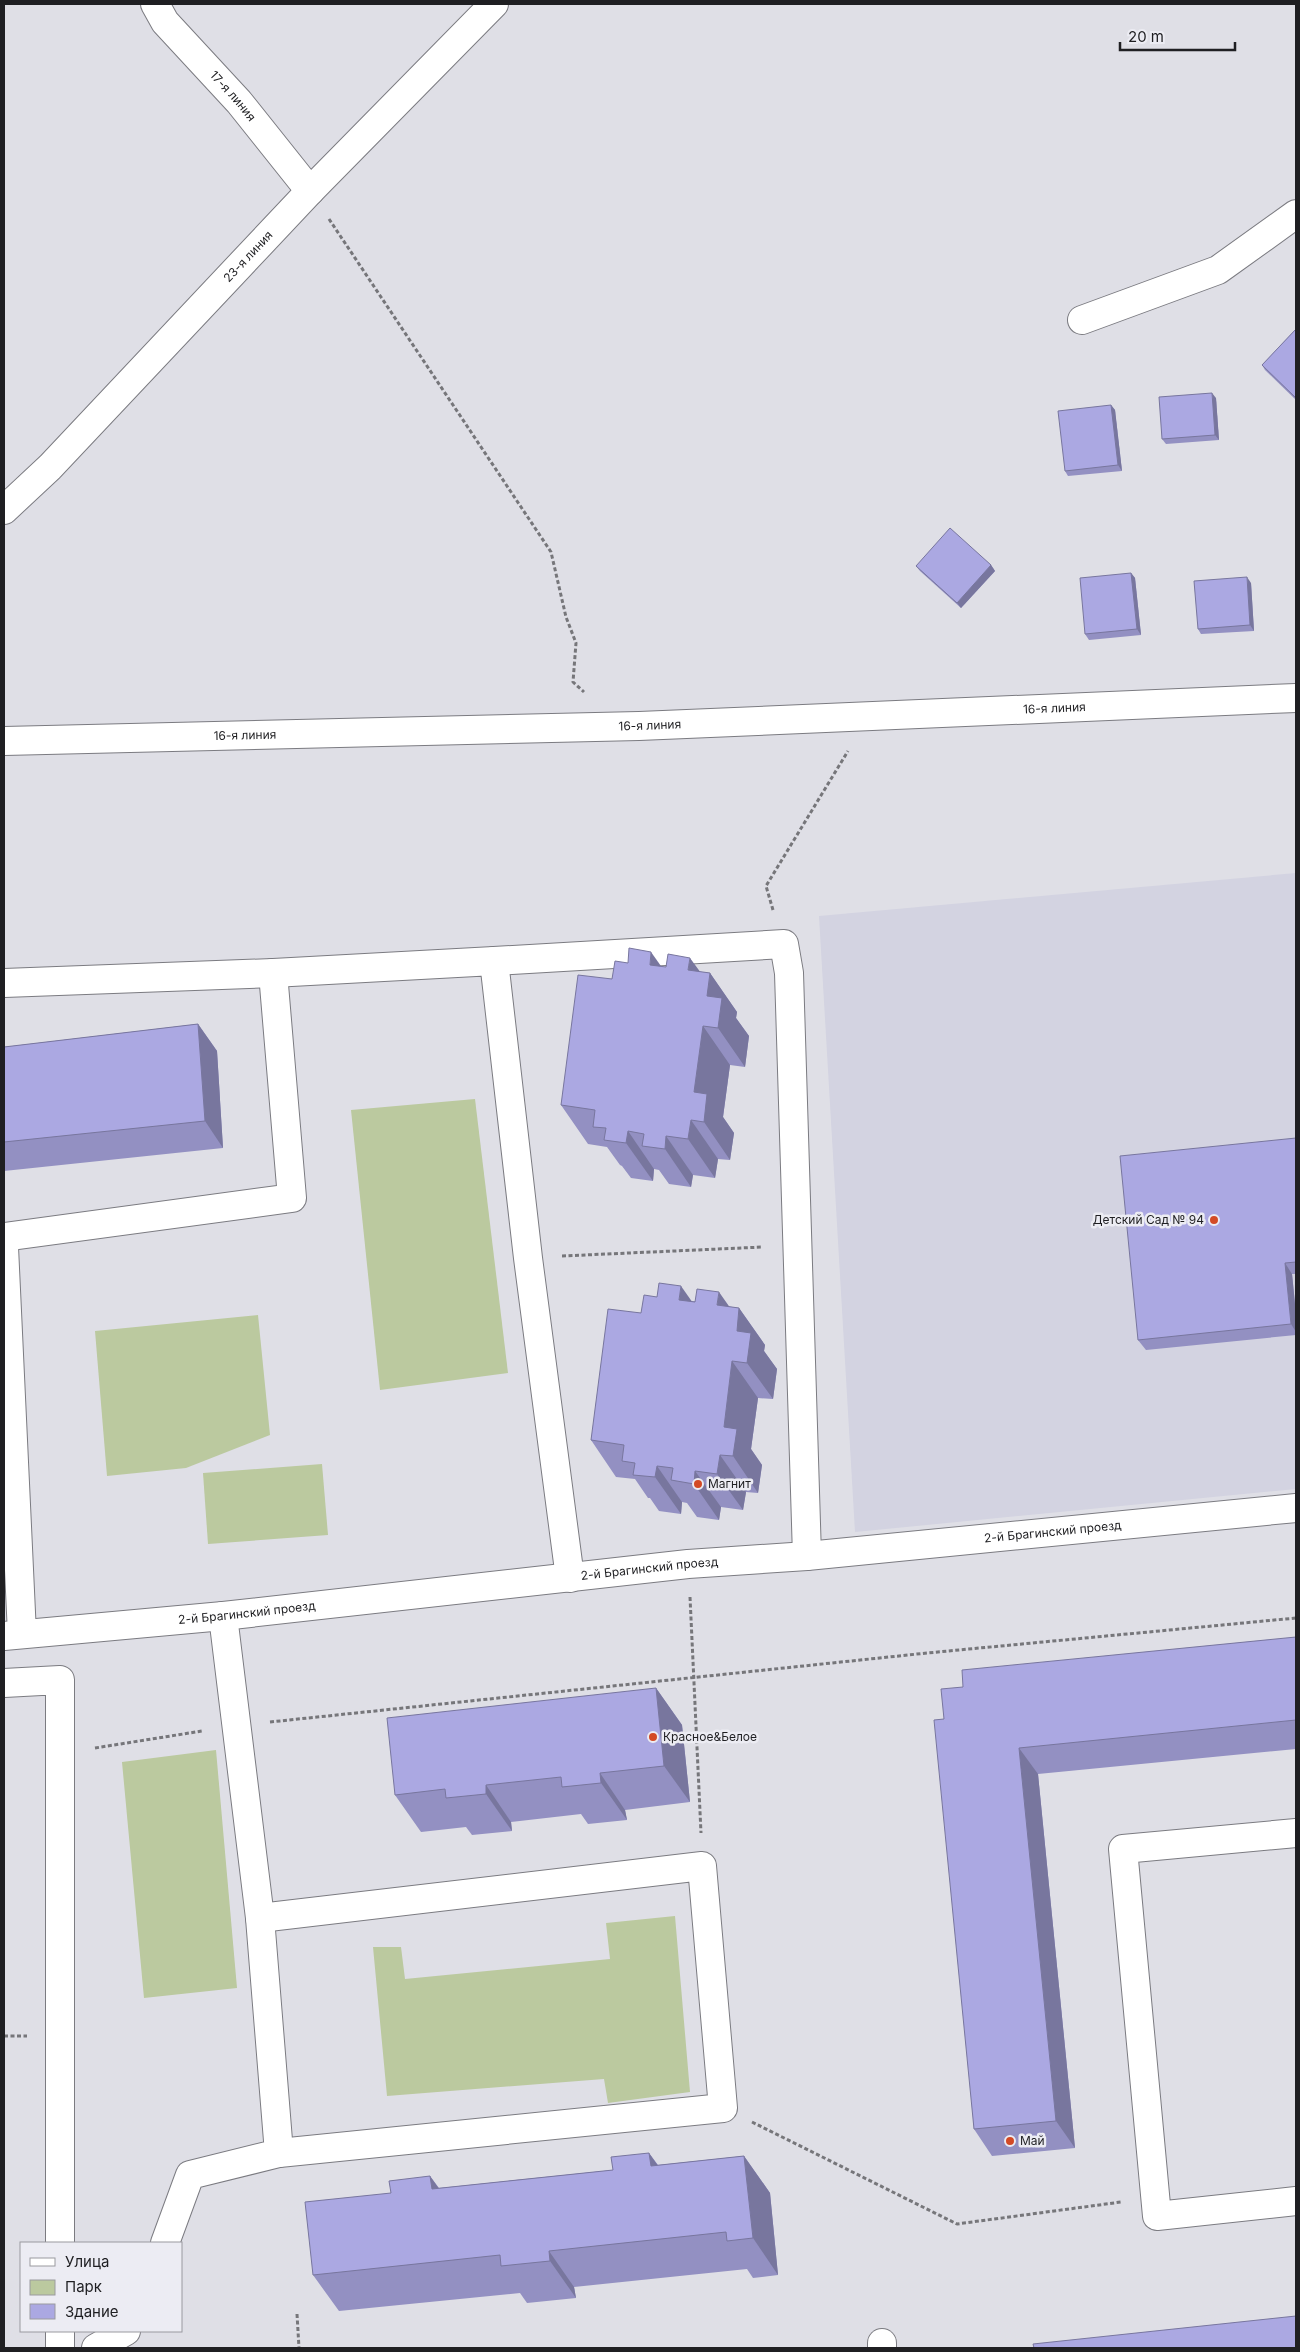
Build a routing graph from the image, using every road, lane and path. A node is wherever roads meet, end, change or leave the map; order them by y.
1 (155, 4) edge
2 (494, 4) edge
3 (310, 191) junction
4 (1296, 214) edge
5 (1082, 320) dead end
6 (4, 510) edge
7 (585, 694) dead end
8 (1296, 698) edge
9 (869, 717) junction
10 (4, 741) edge
11 (784, 944) junction
12 (494, 961) junction
13 (273, 973) junction
14 (4, 982) edge
15 (4, 1237) edge
16 (797, 1245) junction
17 (4, 1247) edge
18 (528, 1258) junction
19 (1296, 1508) edge
20 (807, 1556) junction
21 (688, 1564) junction
22 (570, 1578) junction
23 (224, 1616) junction
24 (1296, 1618) edge
25 (13, 1635) edge
26 (694, 1679) junction
27 (4, 1683) edge
28 (237, 1726) junction
29 (60, 1754) junction
30 (1296, 1833) edge
31 (702, 1866) junction
32 (260, 1918) junction
33 (723, 2108) junction
34 (279, 2153) junction
35 (1296, 2201) edge
36 (1121, 2202) dead end
37 (60, 2242) edge
38 (166, 2242) edge
39 (297, 2314) dead end
40 (60, 2332) edge
41 (124, 2332) edge
42 (60, 2348) edge
43 (96, 2348) edge
44 (299, 2348) edge

1 - 3 street, 17-я линия
2 - 3 street, 23-я линия
3 - 6 street, 23-я линия
3 - 7 path
4 - 5 street
8 - 9 street, 16-я линия
9 - 10 street, 16-я линия
9 - 11 path
11 - 12 street
11 - 16 street
12 - 13 street
12 - 18 street
13 - 14 street
13 - 15 street
16 - 18 path
16 - 20 street
17 - 25 street
18 - 22 street
19 - 20 street, 2-й Брагинский проезд
20 - 21 street, 2-й Брагинский проезд
21 - 22 street, 2-й Брагинский проезд
21 - 26 path
22 - 23 street, 2-й Брагинский проезд
23 - 25 street, 2-й Брагинский проезд
23 - 28 street
24 - 26 path
26 - 28 path
26 - 31 path
27 - 29 street
28 - 29 path
28 - 32 street
29 - 37 street
30 - 35 street
31 - 32 street
31 - 33 street
32 - 34 street
33 - 34 street
33 - 36 path
34 - 38 street
39 - 44 path
40 - 42 street
41 - 43 street

